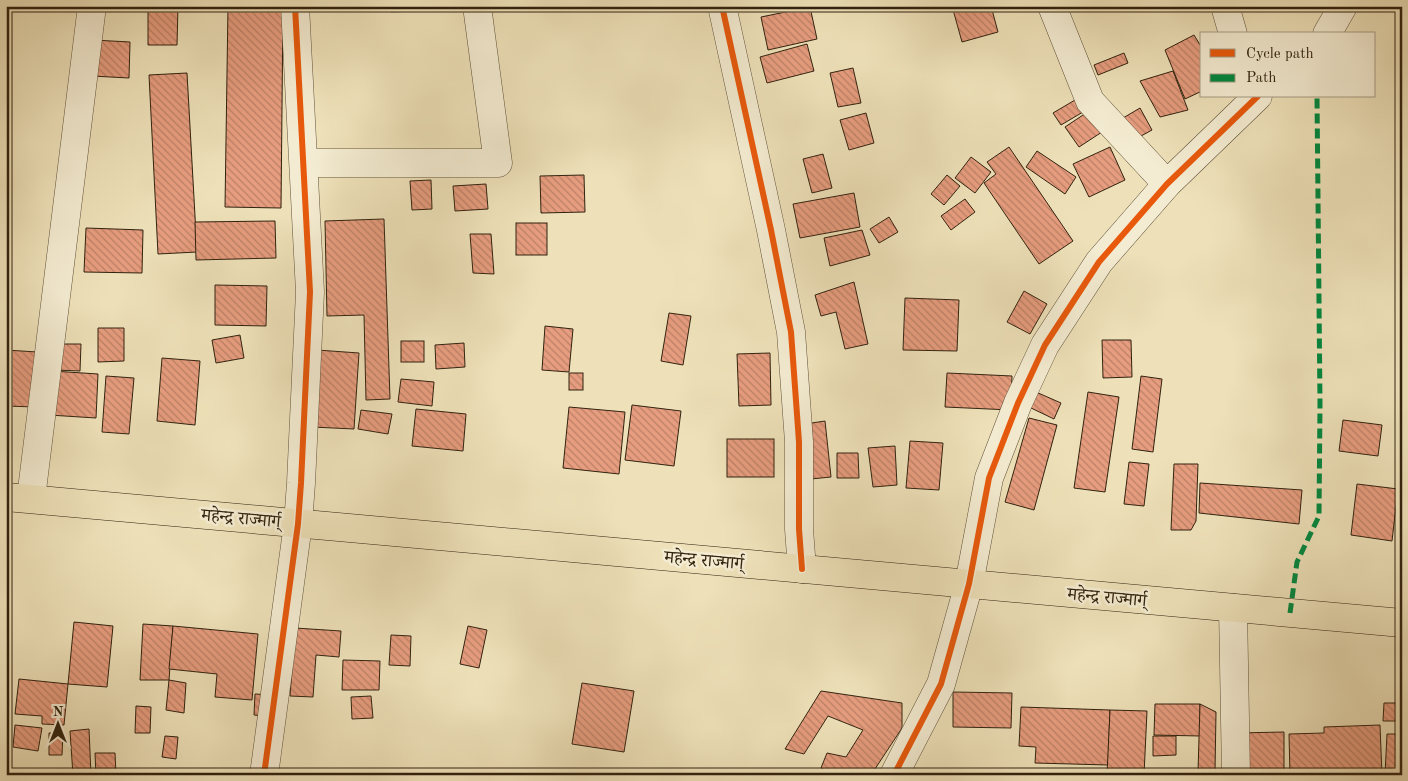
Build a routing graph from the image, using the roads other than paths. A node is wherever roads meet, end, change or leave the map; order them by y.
1 (92, 6) edge
2 (295, 6) edge
3 (477, 6) edge
4 (722, 6) edge
5 (1052, 6) edge
6 (1225, 6) edge
7 (1343, 6) edge
8 (1233, 32) edge
9 (1328, 32) edge
10 (1256, 98) edge
11 (304, 162) junction
12 (1167, 184) junction
13 (18, 497) edge
14 (298, 524) junction
15 (802, 569) junction
16 (969, 584) junction
17 (1233, 608) junction
18 (1402, 623) edge
19 (264, 775) edge
20 (894, 775) edge
21 (1236, 775) edge

1 - 13 street
2 - 11 street
3 - 11 street
4 - 15 street
5 - 12 street
6 - 8 street
7 - 9 street
10 - 12 street
11 - 14 street
12 - 16 street
13 - 14 highway, महेन्द्र राज्मार्ग्
14 - 15 highway, महेन्द्र राज्मार्ग्
14 - 19 street
15 - 16 highway, महेन्द्र राज्मार्ग्
16 - 17 highway, महेन्द्र राज्मार्ग्
16 - 20 street
17 - 18 highway, महेन्द्र राज्मार्ग्
17 - 21 street

